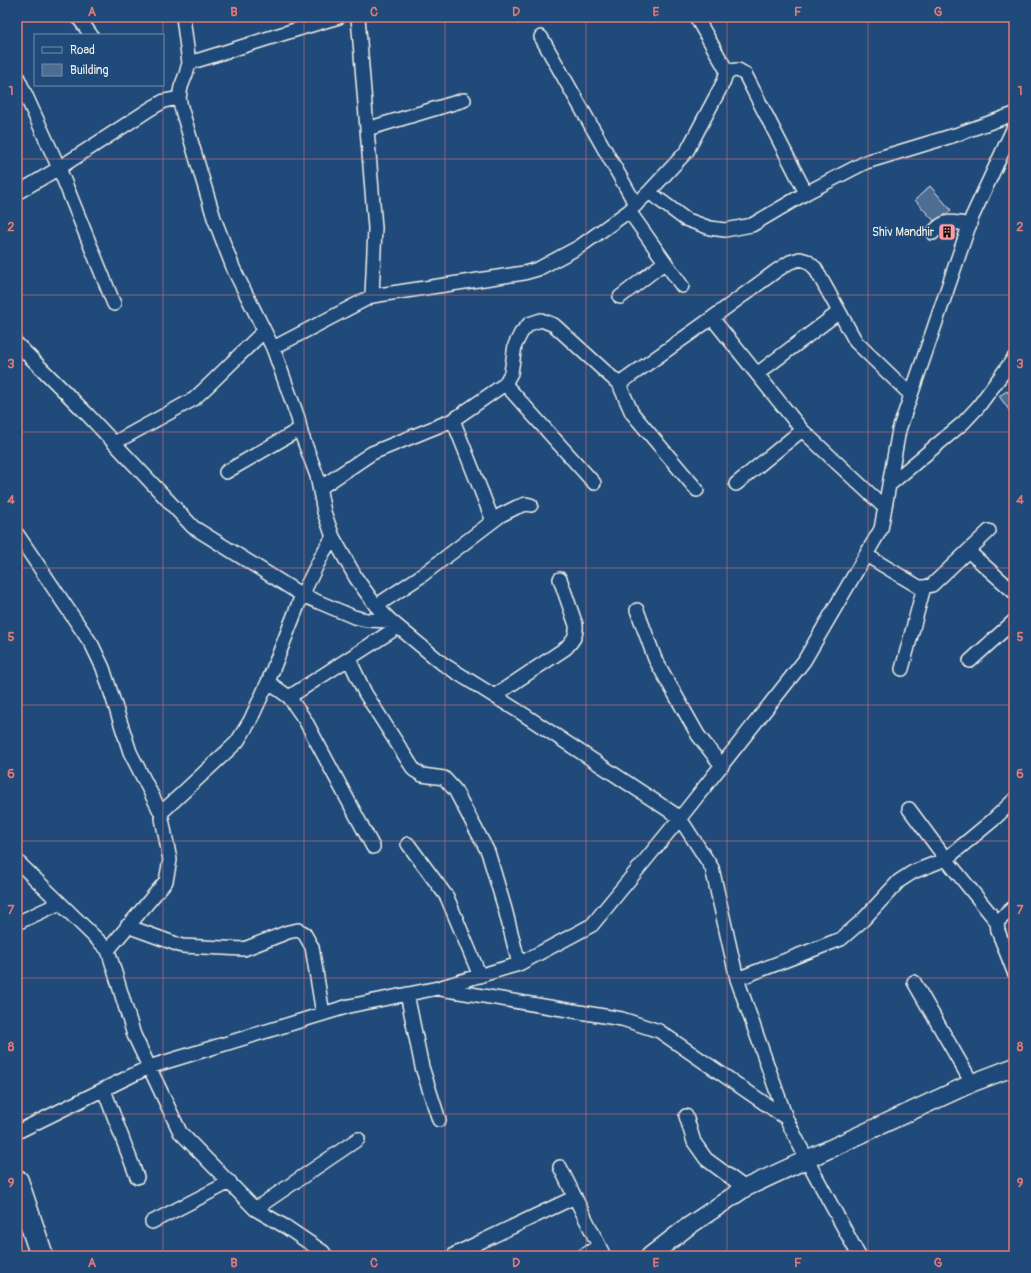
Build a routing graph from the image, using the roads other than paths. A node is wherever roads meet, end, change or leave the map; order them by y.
1 (78, 17) edge
2 (183, 17) edge
3 (338, 17) edge
4 (358, 17) edge
5 (696, 17) edge
6 (90, 34) edge
7 (541, 37) dead end
8 (190, 63) junction
9 (727, 71) junction
10 (17, 76) edge
11 (179, 98) junction
12 (464, 100) dead end
13 (1014, 114) edge
14 (1014, 127) edge
15 (367, 129) junction
16 (59, 168) junction
17 (17, 192) edge
18 (649, 192) junction
19 (806, 193) junction
20 (632, 208) junction
21 (970, 225) junction
22 (933, 233) dead end
23 (665, 262) junction
24 (682, 286) dead end
25 (372, 296) junction
26 (620, 297) dead end
27 (114, 304) dead end
28 (839, 312) junction
29 (712, 318) junction
30 (264, 330) junction
31 (17, 344) edge
32 (273, 348) junction
33 (1014, 358) edge
34 (757, 374) junction
35 (505, 384) junction
36 (619, 384) junction
37 (911, 395) junction
38 (452, 420) junction
39 (300, 429) junction
40 (802, 430) junction
41 (114, 442) junction
42 (226, 472) dead end
43 (594, 483) dead end
44 (736, 484) dead end
45 (889, 485) junction
46 (320, 488) junction
47 (697, 490) dead end
48 (531, 505) dead end
49 (885, 508) junction
50 (493, 521) junction
51 (989, 531) dead end
52 (17, 534) edge
53 (333, 537) junction
54 (968, 551) junction
55 (866, 555) junction
56 (560, 579) dead end
57 (924, 587) junction
58 (1014, 592) edge
59 (302, 595) junction
60 (376, 606) junction
61 (636, 610) dead end
62 (1014, 621) edge
63 (394, 624) junction
64 (349, 659) junction
65 (970, 661) dead end
66 (902, 669) dead end
67 (268, 682) junction
68 (494, 696) junction
69 (289, 697) junction
70 (722, 766) junction
71 (1014, 800) edge
72 (909, 809) dead end
73 (161, 813) junction
74 (680, 818) junction
75 (408, 844) dead end
76 (373, 847) dead end
77 (946, 859) junction
78 (17, 861) edge
79 (60, 903) junction
80 (1014, 907) edge
81 (997, 922) junction
82 (17, 923) edge
83 (127, 926) junction
84 (108, 950) junction
85 (519, 964) junction
86 (1014, 972) edge
87 (480, 976) junction
88 (737, 978) junction
89 (914, 982) dead end
90 (438, 988) junction
91 (407, 994) junction
92 (323, 1014) junction
93 (149, 1067) junction
94 (1014, 1067) edge
95 (972, 1083) junction
96 (104, 1090) junction
97 (686, 1116) dead end
98 (786, 1118) junction
99 (439, 1120) dead end
100 (17, 1132) edge
101 (358, 1138) dead end
102 (807, 1160) junction
103 (560, 1167) dead end
104 (137, 1178) dead end
105 (17, 1181) edge
106 (230, 1182) junction
107 (745, 1188) junction
108 (575, 1197) junction
109 (255, 1208) junction
110 (152, 1222) dead end
111 (601, 1251) edge
112 (455, 1254) dead end
113 (42, 1256) edge
114 (326, 1256) edge
115 (582, 1256) edge
116 (650, 1256) edge
117 (859, 1256) edge

1 - 6 street
2 - 8 street
3 - 8 street
4 - 15 street
5 - 9 street
7 - 20 street
8 - 11 street
9 - 18 street
9 - 19 street
10 - 16 street
11 - 16 street
11 - 30 street
12 - 15 street
13 - 19 street
14 - 21 street
15 - 25 street
16 - 17 street
16 - 27 street
18 - 19 street
18 - 20 street
20 - 23 street
20 - 25 street
21 - 22 street
21 - 37 street
23 - 24 street
23 - 26 street
25 - 32 street
28 - 29 street
28 - 34 street
28 - 37 street
29 - 34 street
29 - 36 street
30 - 32 street
30 - 41 street
31 - 41 street
32 - 39 street
33 - 45 street
34 - 40 street
35 - 36 street
35 - 38 street
35 - 43 street
36 - 47 street
37 - 45 street
38 - 46 street
38 - 50 street
39 - 42 street
39 - 46 street
40 - 44 street
40 - 49 street
41 - 59 street
45 - 49 street
46 - 53 street
48 - 50 street
49 - 55 street
50 - 60 street
51 - 54 street
52 - 73 street
53 - 59 street
53 - 60 street
54 - 57 street
54 - 58 street
55 - 57 street
55 - 70 street
56 - 68 street
57 - 66 street
59 - 63 street
59 - 67 street
60 - 63 street
61 - 70 street
62 - 65 street
63 - 64 street
63 - 68 street
64 - 69 street
64 - 85 street
67 - 69 street
67 - 73 street
68 - 74 street
69 - 76 street
70 - 74 street
71 - 77 street
72 - 77 street
73 - 83 street
74 - 85 street
74 - 88 street
75 - 87 street
77 - 81 street
77 - 88 street
78 - 79 street
79 - 82 street
79 - 84 street
80 - 81 street
81 - 86 street
83 - 84 street
83 - 92 street
84 - 93 street
85 - 87 street
87 - 90 street
88 - 98 street
89 - 95 street
90 - 91 street
90 - 98 street
91 - 92 street
91 - 99 street
92 - 93 street
93 - 96 street
93 - 106 street
94 - 95 street
95 - 102 street
96 - 100 street
96 - 104 street
97 - 107 street
98 - 102 street
101 - 109 street
102 - 107 street
102 - 117 street
103 - 108 street
105 - 113 highway
106 - 109 street
106 - 110 street
107 - 116 street
108 - 111 street
108 - 112 street
109 - 114 street
111 - 115 street

